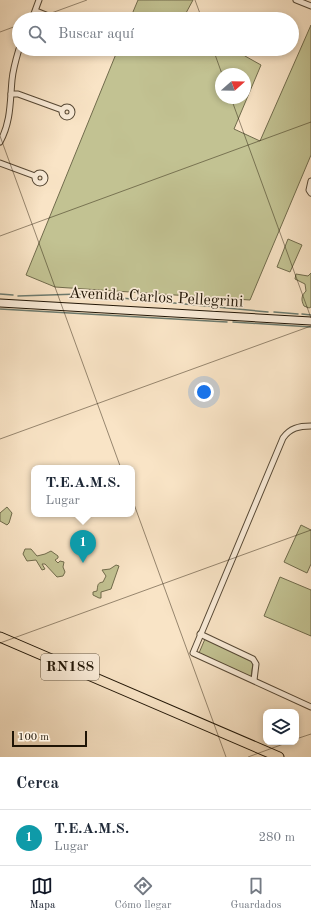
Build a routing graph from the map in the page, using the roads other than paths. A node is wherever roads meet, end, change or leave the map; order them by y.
1 (40, 0) edge
2 (296, 0) edge
3 (311, 6) edge
4 (36, 11) edge
5 (17, 56) edge
6 (11, 94) junction
7 (62, 110) dead end
8 (0, 142) edge
9 (0, 163) edge
10 (35, 176) dead end
11 (311, 181) edge
12 (311, 193) edge
13 (0, 303) edge
14 (311, 321) edge
15 (311, 426) edge
16 (200, 634) junction
17 (0, 637) edge
18 (254, 680) junction
19 (311, 707) edge
20 (279, 757) edge

1 - 4 street
2 - 3 street
5 - 6 street
6 - 7 street
6 - 8 street
9 - 10 street
11 - 12 street
13 - 14 main road, Avenida Carlos Pellegrini
15 - 16 street
16 - 18 street
16 - 18 street
17 - 20 highway, RN188
18 - 19 street

